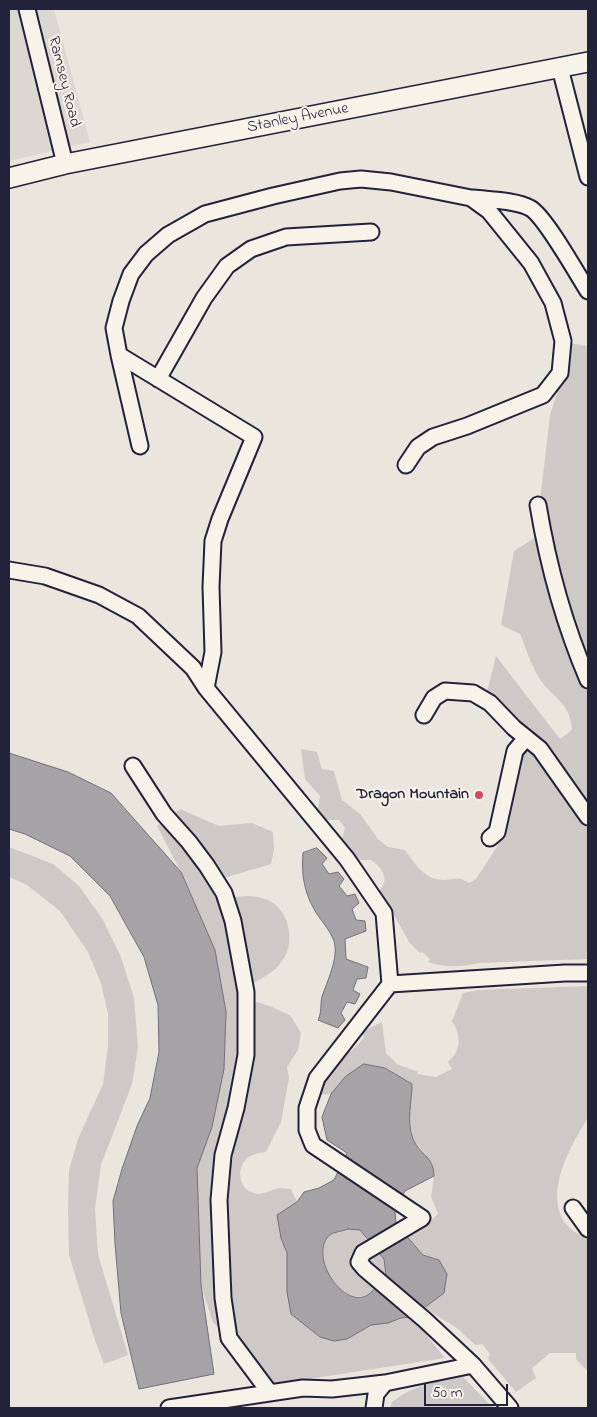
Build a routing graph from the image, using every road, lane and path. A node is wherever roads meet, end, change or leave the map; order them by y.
1 (28, 9) edge
2 (588, 62) edge
3 (560, 68) junction
4 (66, 164) junction
5 (588, 176) edge
6 (9, 178) edge
7 (471, 198) junction
8 (521, 204) junction
9 (500, 224) junction
10 (370, 232) dead end
11 (588, 291) edge
12 (119, 355) junction
13 (158, 379) junction
14 (140, 446) dead end
15 (406, 465) dead end
16 (538, 505) dead end
17 (9, 570) edge
18 (588, 680) edge
19 (206, 688) junction
20 (424, 715) dead end
21 (526, 738) junction
22 (134, 766) dead end
23 (588, 817) edge
24 (490, 838) dead end
25 (588, 973) edge
26 (390, 984) junction
27 (573, 1208) dead end
28 (588, 1229) edge
29 (472, 1365) junction
30 (385, 1383) junction
31 (270, 1393) junction
32 (253, 1402) edge
33 (169, 1408) edge
34 (374, 1408) edge
35 (510, 1408) edge

1 - 4 street, Ramsey Road
2 - 3 main road, Stanley Avenue
3 - 4 main road, Stanley Avenue
3 - 5 street
4 - 6 main road, Stanley Avenue
7 - 8 street
7 - 9 street
7 - 12 street
8 - 9 street
8 - 11 street
9 - 15 street
10 - 13 street
12 - 13 street
12 - 14 street
13 - 19 street
16 - 18 street
17 - 19 street
19 - 26 street
20 - 21 street
21 - 23 street
21 - 24 street
22 - 31 street
25 - 26 street
26 - 29 street
27 - 28 street
29 - 30 street
29 - 35 street
30 - 31 street
30 - 34 street
31 - 32 street
32 - 33 street

